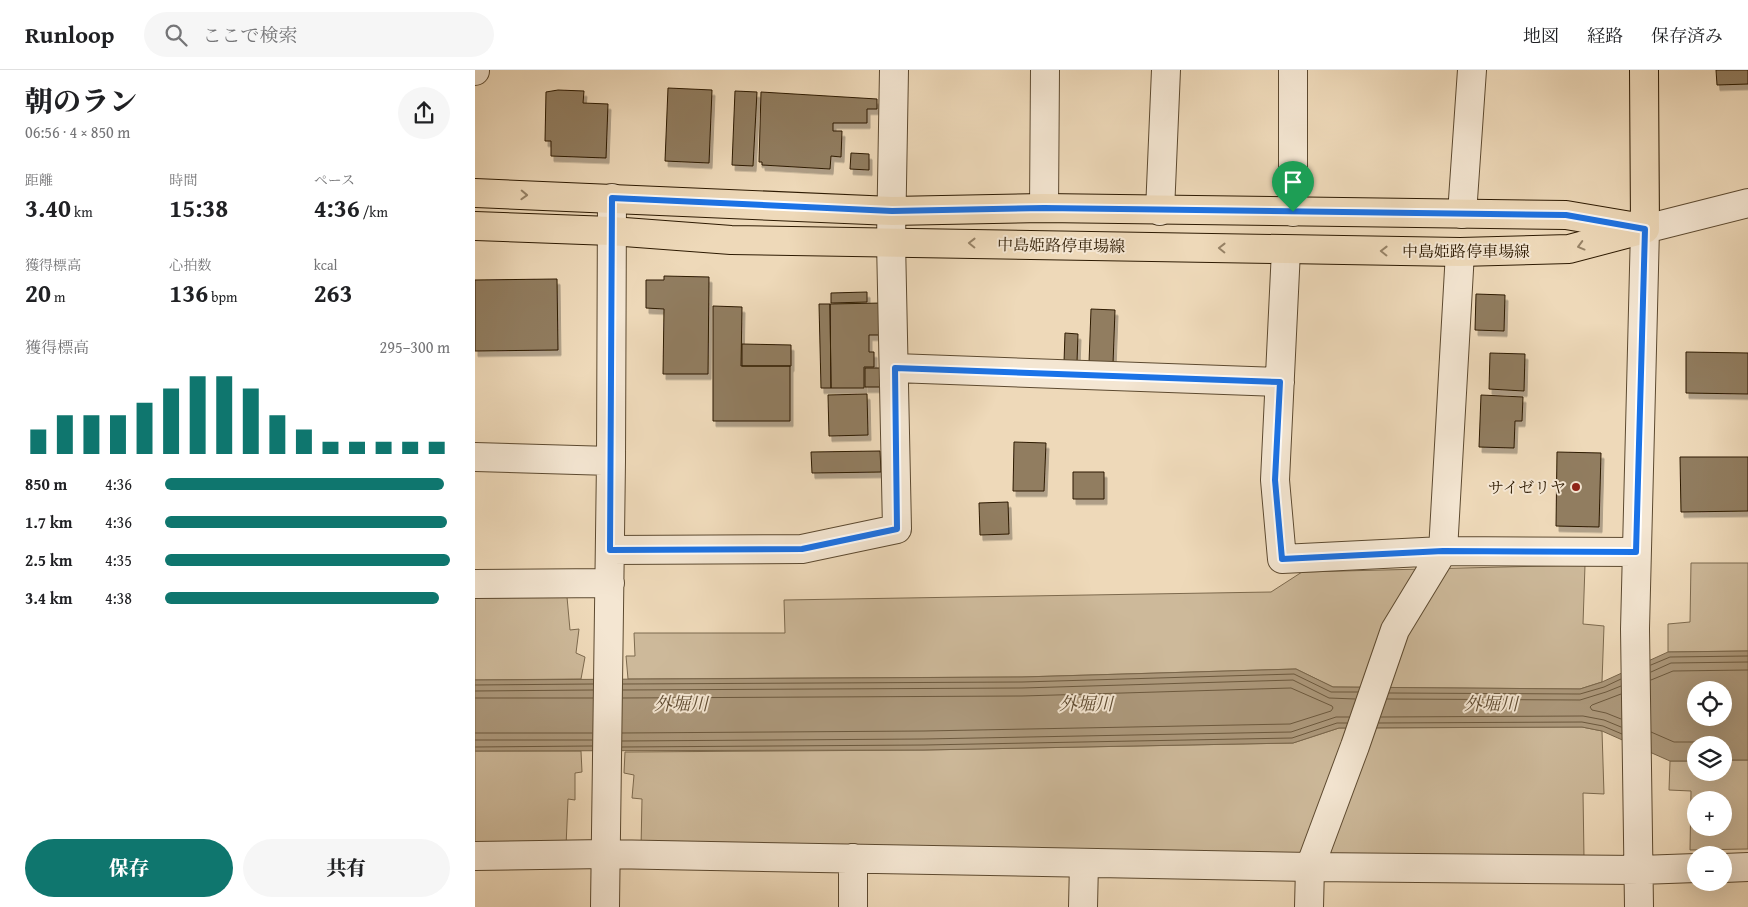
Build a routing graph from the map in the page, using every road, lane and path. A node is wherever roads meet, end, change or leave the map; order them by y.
1 (894, 70) edge
2 (1045, 70) edge
3 (1166, 70) edge
4 (1293, 70) edge
5 (1472, 70) edge
6 (1644, 70) edge
7 (475, 193) edge
8 (612, 198) junction
9 (1748, 203) edge
10 (1044, 208) junction
11 (892, 211) junction
12 (1160, 211) junction
13 (1293, 212) junction
14 (1462, 214) junction
15 (475, 226) edge
16 (1645, 229) junction
17 (611, 231) junction
18 (891, 241) junction
19 (1286, 250) junction
20 (1460, 252) junction
21 (895, 368) junction
22 (1280, 382) junction
23 (475, 457) edge
24 (611, 461) junction
25 (610, 550) junction
26 (1443, 551) junction
27 (1636, 552) junction
28 (610, 583) junction
29 (475, 584) edge
30 (605, 854) junction
31 (475, 856) edge
32 (853, 858) junction
33 (1084, 864) junction
34 (1310, 867) junction
35 (1748, 867) edge
36 (1687, 868) edge
37 (1732, 868) edge
38 (1639, 870) junction
39 (605, 907) edge
40 (853, 907) edge
41 (1083, 907) edge
42 (1309, 907) edge
43 (1639, 907) edge

1 - 11 street
2 - 10 street
3 - 12 street
4 - 13 street
5 - 14 street
6 - 16 main road
7 -> 8 main road
8 - 11 main road
8 - 17 street
9 - 16 street
10 - 11 main road
10 - 12 main road
11 - 18 street
12 - 13 main road
13 - 14 main road
14 - 16 main road
15 - 17 main road, 中島姫路停車場線
16 -> 20 main road, 中島姫路停車場線
16 - 27 street
17 - 18 main road, 中島姫路停車場線
17 - 24 street
19 -> 18 main road, 中島姫路停車場線
18 - 21 street
20 -> 19 main road, 中島姫路停車場線
19 - 22 street
20 - 26 street
21 - 22 street
21 - 25 street
22 - 26 street
23 - 24 street
24 - 25 street
25 - 28 street
26 - 27 street
26 - 34 street
27 - 38 street
28 - 29 street
28 - 30 street
30 - 31 street
30 - 32 street
30 - 39 street
32 - 33 street
32 - 40 street
33 - 34 street
33 - 41 street
34 - 38 street
34 - 42 street
35 - 37 street
36 - 38 street
38 - 43 street

